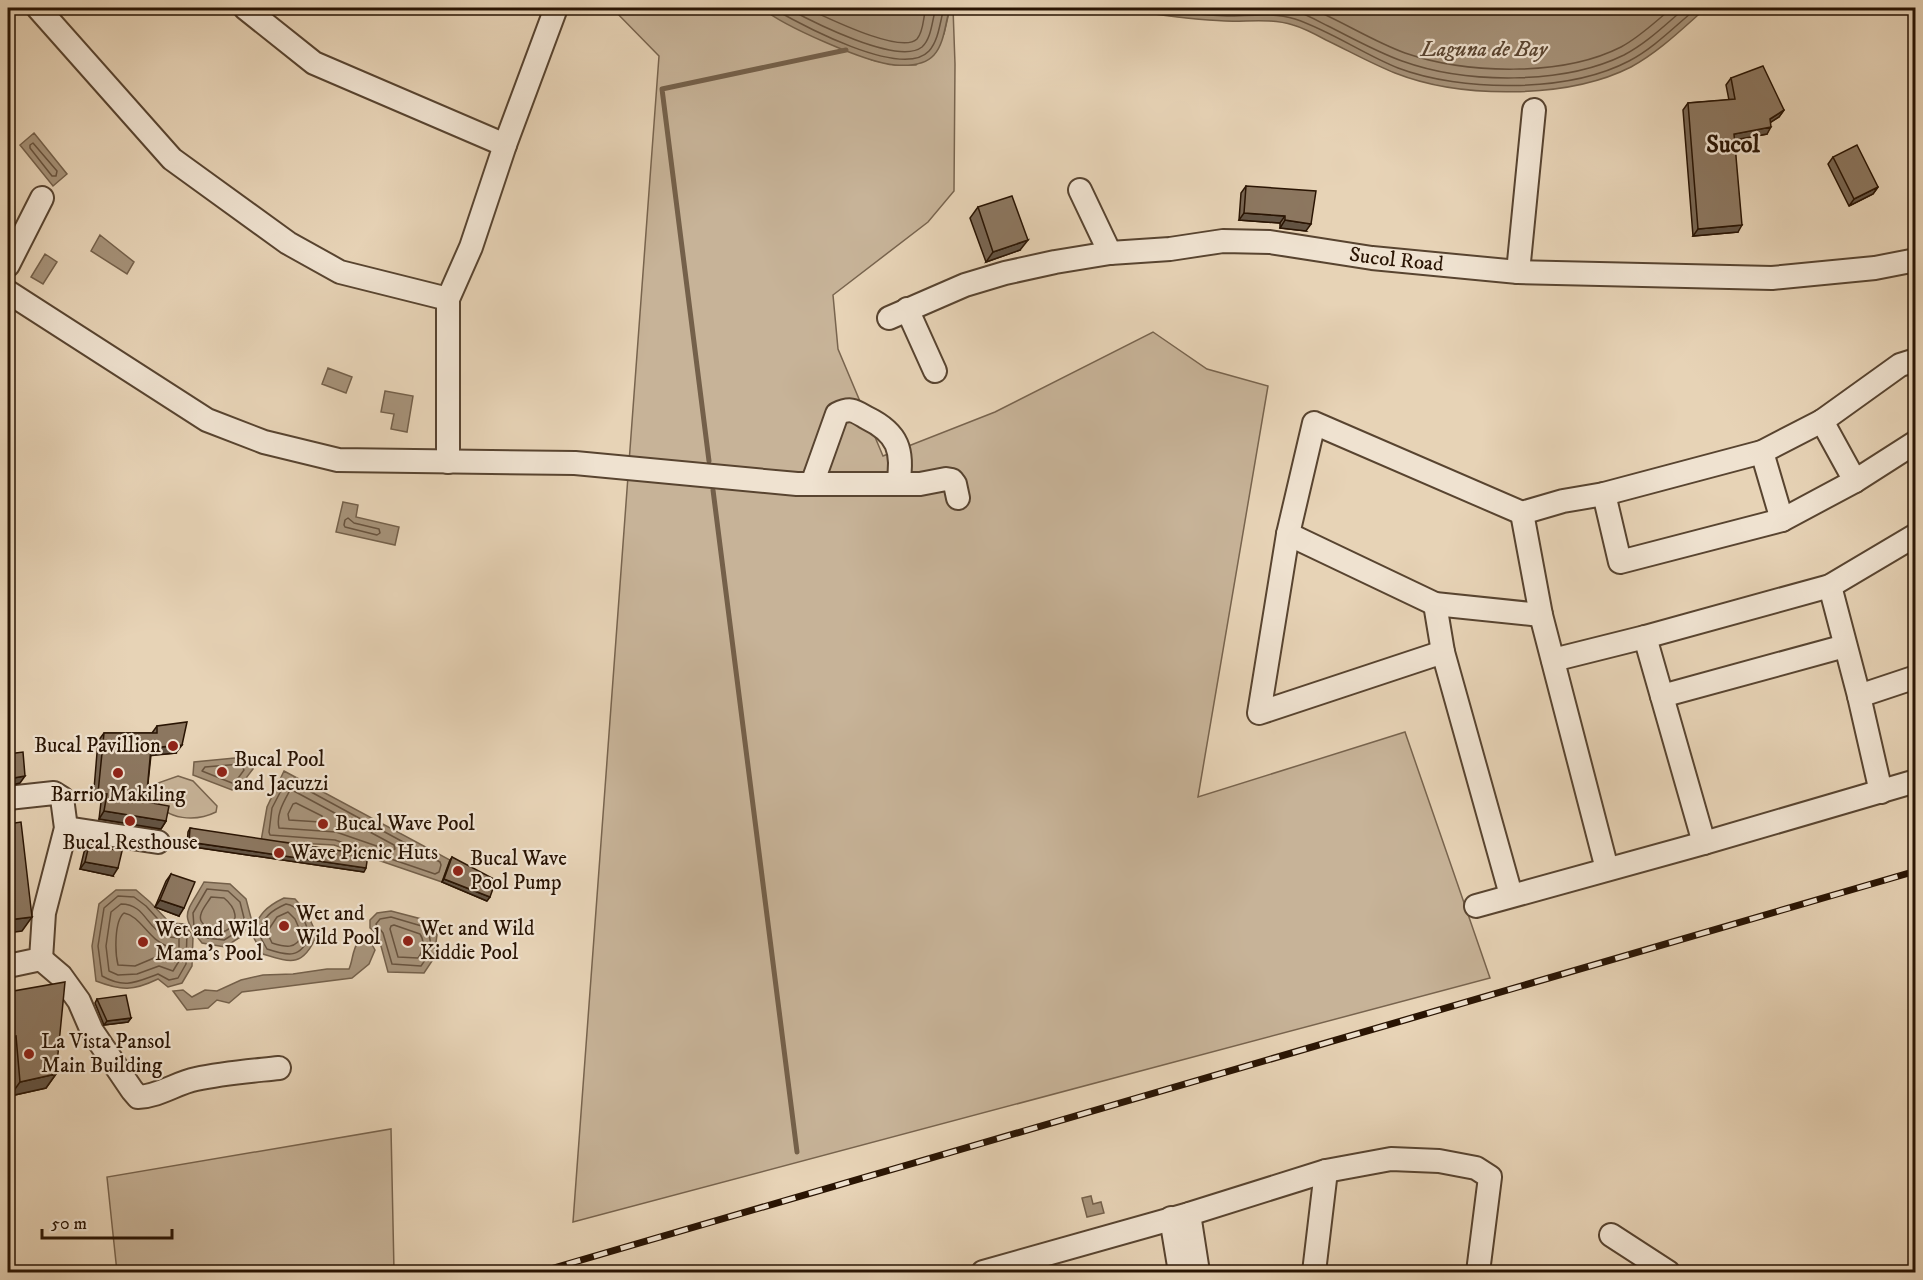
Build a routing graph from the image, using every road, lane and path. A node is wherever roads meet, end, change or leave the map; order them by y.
1 (38, 8) edge
2 (246, 8) edge
3 (556, 8) edge
4 (1533, 111) dead end
5 (505, 145) junction
6 (1080, 190) dead end
7 (42, 198) dead end
8 (1110, 253) junction
9 (1916, 260) edge
10 (8, 265) edge
11 (1518, 272) junction
12 (8, 292) edge
13 (448, 299) junction
14 (1916, 360) edge
15 (935, 371) dead end
16 (1822, 421) junction
17 (1916, 442) edge
18 (1762, 452) junction
19 (448, 462) junction
20 (1855, 481) junction
21 (812, 484) junction
22 (898, 484) junction
23 (1604, 494) junction
24 (958, 498) dead end
25 (1522, 513) junction
26 (1782, 520) junction
27 (1288, 534) junction
28 (1916, 535) edge
29 (1830, 586) junction
30 (1435, 604) junction
31 (1541, 615) junction
32 (1644, 637) junction
33 (1845, 646) junction
34 (1443, 652) junction
35 (1553, 660) junction
36 (1916, 677) edge
37 (1662, 696) junction
38 (1859, 696) junction
39 (1916, 781) edge
40 (1881, 792) junction
41 (8, 798) edge
42 (66, 828) junction
43 (158, 842) dead end
44 (1704, 843) junction
45 (1607, 869) junction
46 (1511, 895) junction
47 (1476, 906) dead end
48 (41, 959) junction
49 (8, 966) edge
50 (279, 1068) dead end
51 (1326, 1171) junction
52 (1180, 1216) junction
53 (1611, 1235) dead end
54 (983, 1272) edge
55 (1180, 1272) edge
56 (1198, 1272) edge
57 (1314, 1272) edge
58 (1478, 1272) edge
59 (1668, 1272) edge

1 - 13 street
2 - 5 street
3 - 5 street
4 - 11 street
5 - 13 street
6 - 8 street
7 - 10 street
8 - 11 street, Sucol Road
8 - 15 street, Sucol Road
9 - 11 street, Sucol Road
12 - 19 street
13 - 19 street
14 - 16 street
16 - 18 street
16 - 20 street
17 - 20 street
18 - 23 street
18 - 26 street
19 - 21 street
20 - 26 street
21 - 22 street
21 - 22 street
22 - 24 street
23 - 25 street
23 - 26 street
25 - 27 street
25 - 31 street
27 - 30 street
27 - 34 street
28 - 29 street
29 - 32 street
29 - 33 street
30 - 31 street
30 - 34 street
31 - 35 street
32 - 35 street
32 - 37 street
33 - 37 street
33 - 38 street
34 - 46 street
35 - 45 street
36 - 38 street
37 - 44 street
38 - 40 street
39 - 40 street
40 - 44 street
41 - 42 street
42 - 43 street
42 - 48 street
44 - 45 street
45 - 46 street
46 - 47 street
48 - 49 street
48 - 50 street
51 - 52 street
51 - 57 street
51 - 58 street
52 - 54 street
52 - 55 street
52 - 56 street
53 - 59 street

